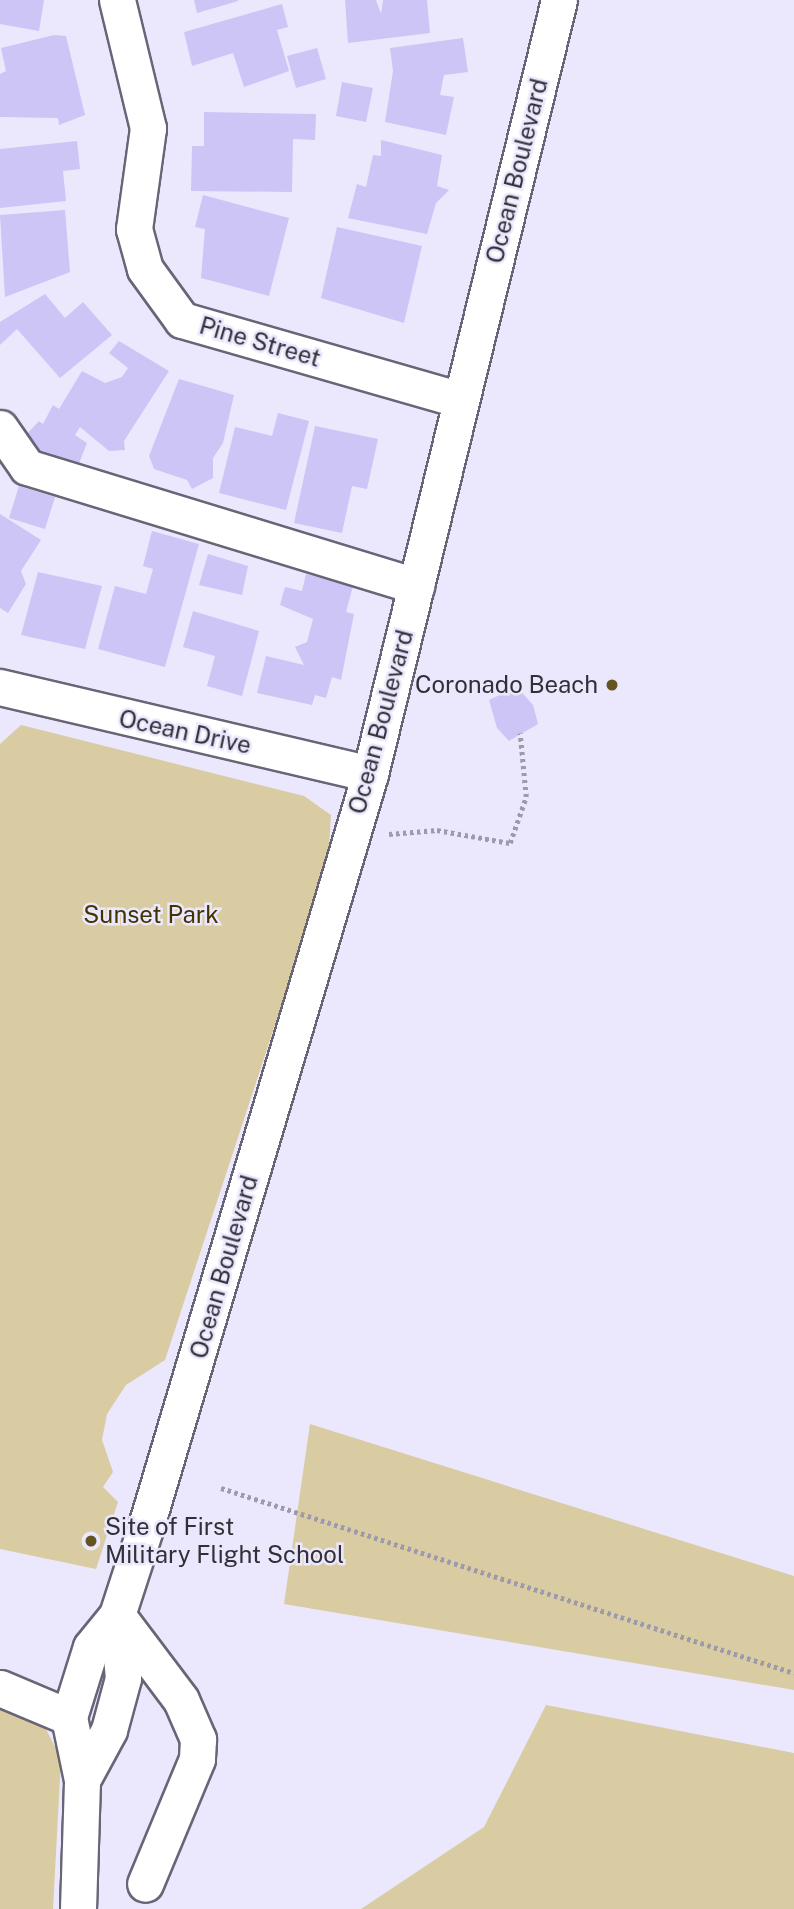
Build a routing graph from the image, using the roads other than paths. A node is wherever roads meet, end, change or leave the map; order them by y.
1 (117, 0) edge
2 (559, 0) edge
3 (461, 400) junction
4 (0, 428) edge
5 (416, 586) junction
6 (0, 687) edge
7 (370, 774) junction
8 (117, 1615) junction
9 (0, 1688) edge
10 (69, 1717) junction
11 (82, 1780) junction
12 (145, 1884) dead end
13 (78, 1909) edge

1 - 3 street, Pine Street
2 - 3 street, Ocean Boulevard
3 - 5 street, Ocean Boulevard
4 - 5 street
5 - 7 street, Ocean Boulevard
6 - 7 street, Ocean Drive
7 - 8 street, Ocean Boulevard
8 - 10 street
8 - 11 street
8 - 12 street
9 - 10 street
10 - 11 street
11 - 13 street

